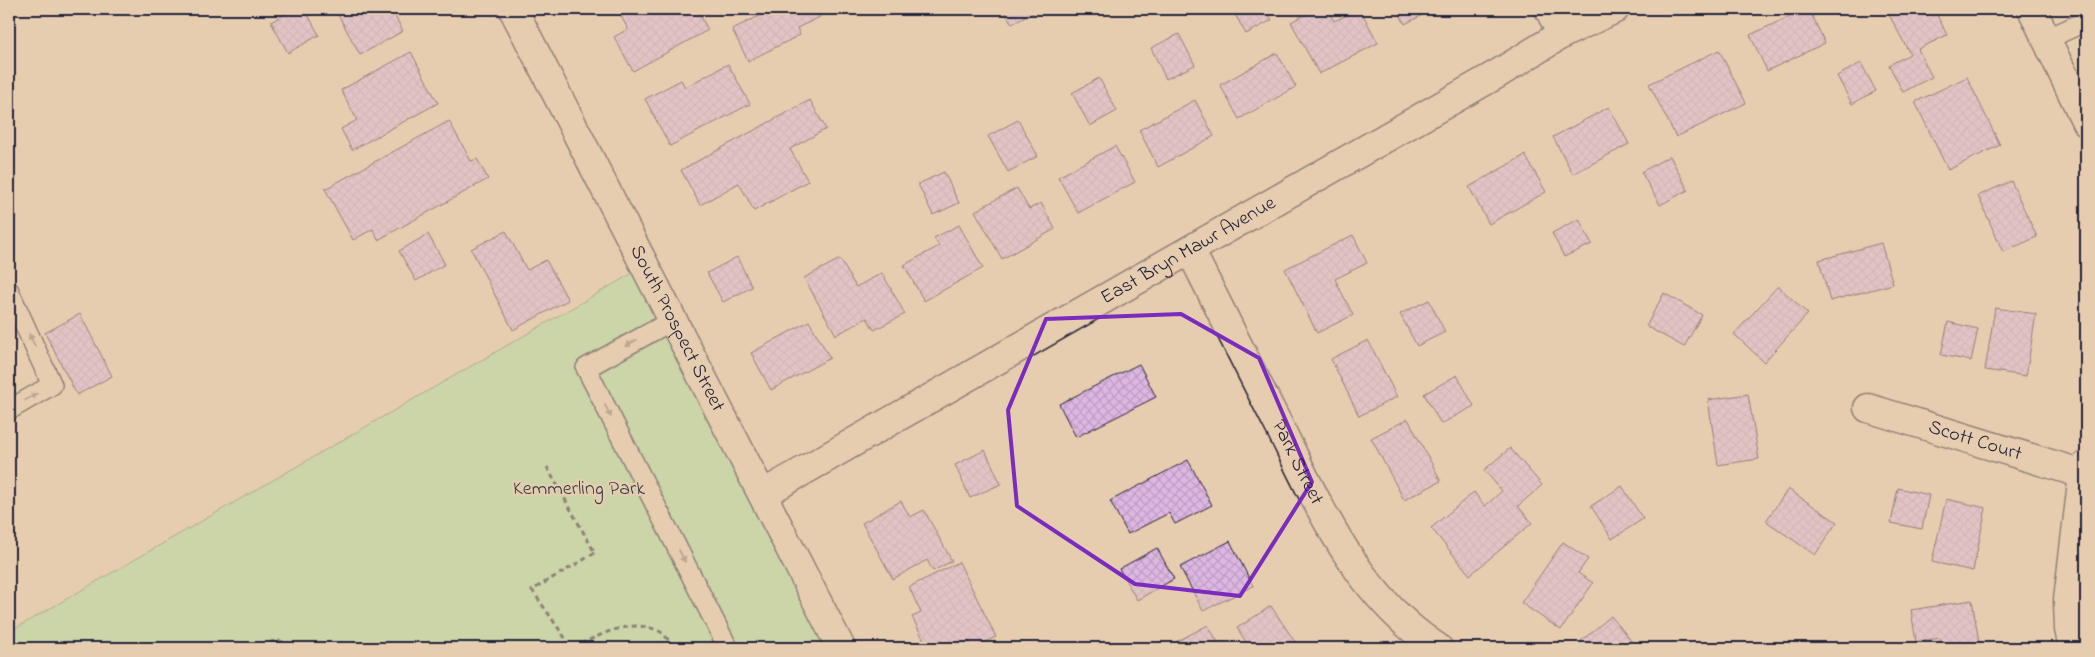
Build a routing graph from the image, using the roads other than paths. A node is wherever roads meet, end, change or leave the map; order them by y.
1 (512, 9) edge
2 (1549, 9) edge
3 (1615, 9) edge
4 (2032, 9) edge
5 (2086, 21) edge
6 (1562, 34) junction
7 (2047, 39) junction
8 (2086, 122) edge
9 (1190, 250) junction
10 (9, 291) edge
11 (673, 320) junction
12 (1868, 408) dead end
13 (9, 410) edge
14 (2085, 470) edge
15 (763, 494) junction
16 (728, 648) edge
17 (841, 648) edge
18 (1438, 648) edge
19 (2073, 648) edge

1 - 11 street, South Prospect Street
2 - 6 street
3 - 6 street, East Bryn Mawr Avenue
4 - 7 street
5 - 7 lane
6 - 9 street, East Bryn Mawr Avenue
7 - 8 street
9 - 15 street, East Bryn Mawr Avenue
9 - 18 street, Park Street
13 -> 10 lane
11 - 15 street, South Prospect Street
11 -> 16 lane
12 - 14 street, Scott Court
14 - 19 street
15 - 17 street, South Prospect Street

